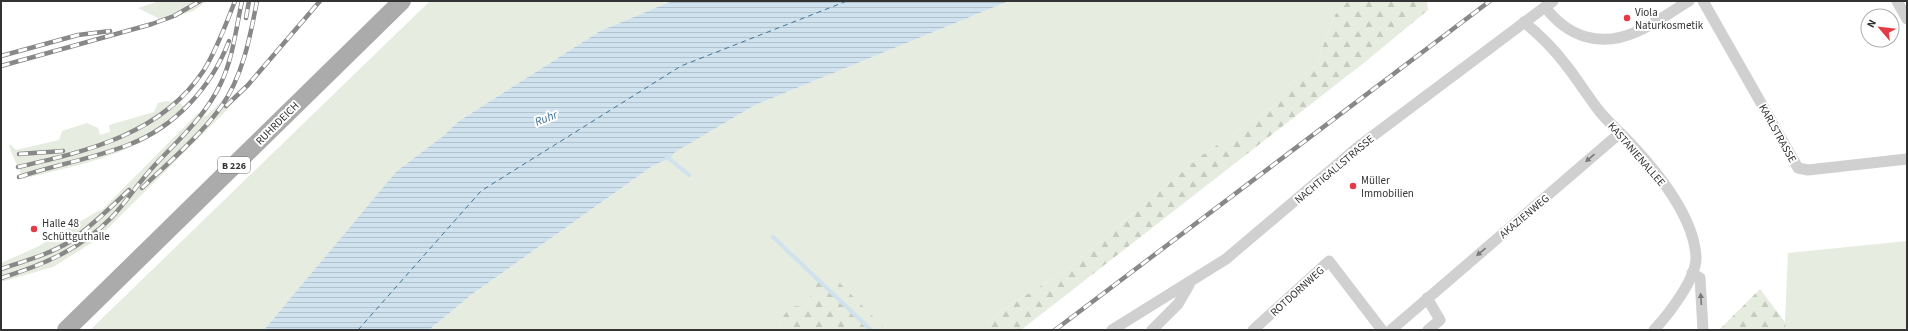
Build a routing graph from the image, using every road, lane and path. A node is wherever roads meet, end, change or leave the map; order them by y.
1 (402, 1) edge
2 (1689, 1) edge
3 (1703, 1) edge
4 (1897, 1) edge
5 (1549, 4) edge
6 (1907, 19) edge
7 (1524, 22) junction
8 (1620, 133) junction
9 (1907, 159) edge
10 (1692, 273) junction
11 (1189, 284) junction
12 (1427, 298) junction
13 (66, 330) edge
14 (1112, 330) edge
15 (1152, 330) edge
16 (1253, 330) edge
17 (1382, 330) edge
18 (1391, 330) edge
19 (1428, 330) edge
20 (1654, 330) edge
21 (1703, 330) edge

1 - 13 main road, RUHRDEICH / B 226
2 - 5 street
3 - 9 street, KARLSTRASSE
4 - 6 street
5 - 7 street, NACHTIGALLSTRASSE
7 - 8 street, KASTANIENALLEE
7 - 11 street, NACHTIGALLSTRASSE
8 - 10 street, KASTANIENALLEE
8 -> 12 street, AKAZIENWEG
10 - 20 street, KASTANIENALLEE
21 -> 10 street
11 - 14 street, NACHTIGALLSTRASSE
11 - 15 street
12 - 18 street, AKAZIENWEG
12 - 19 street
16 - 17 street, ROTDORNWEG

